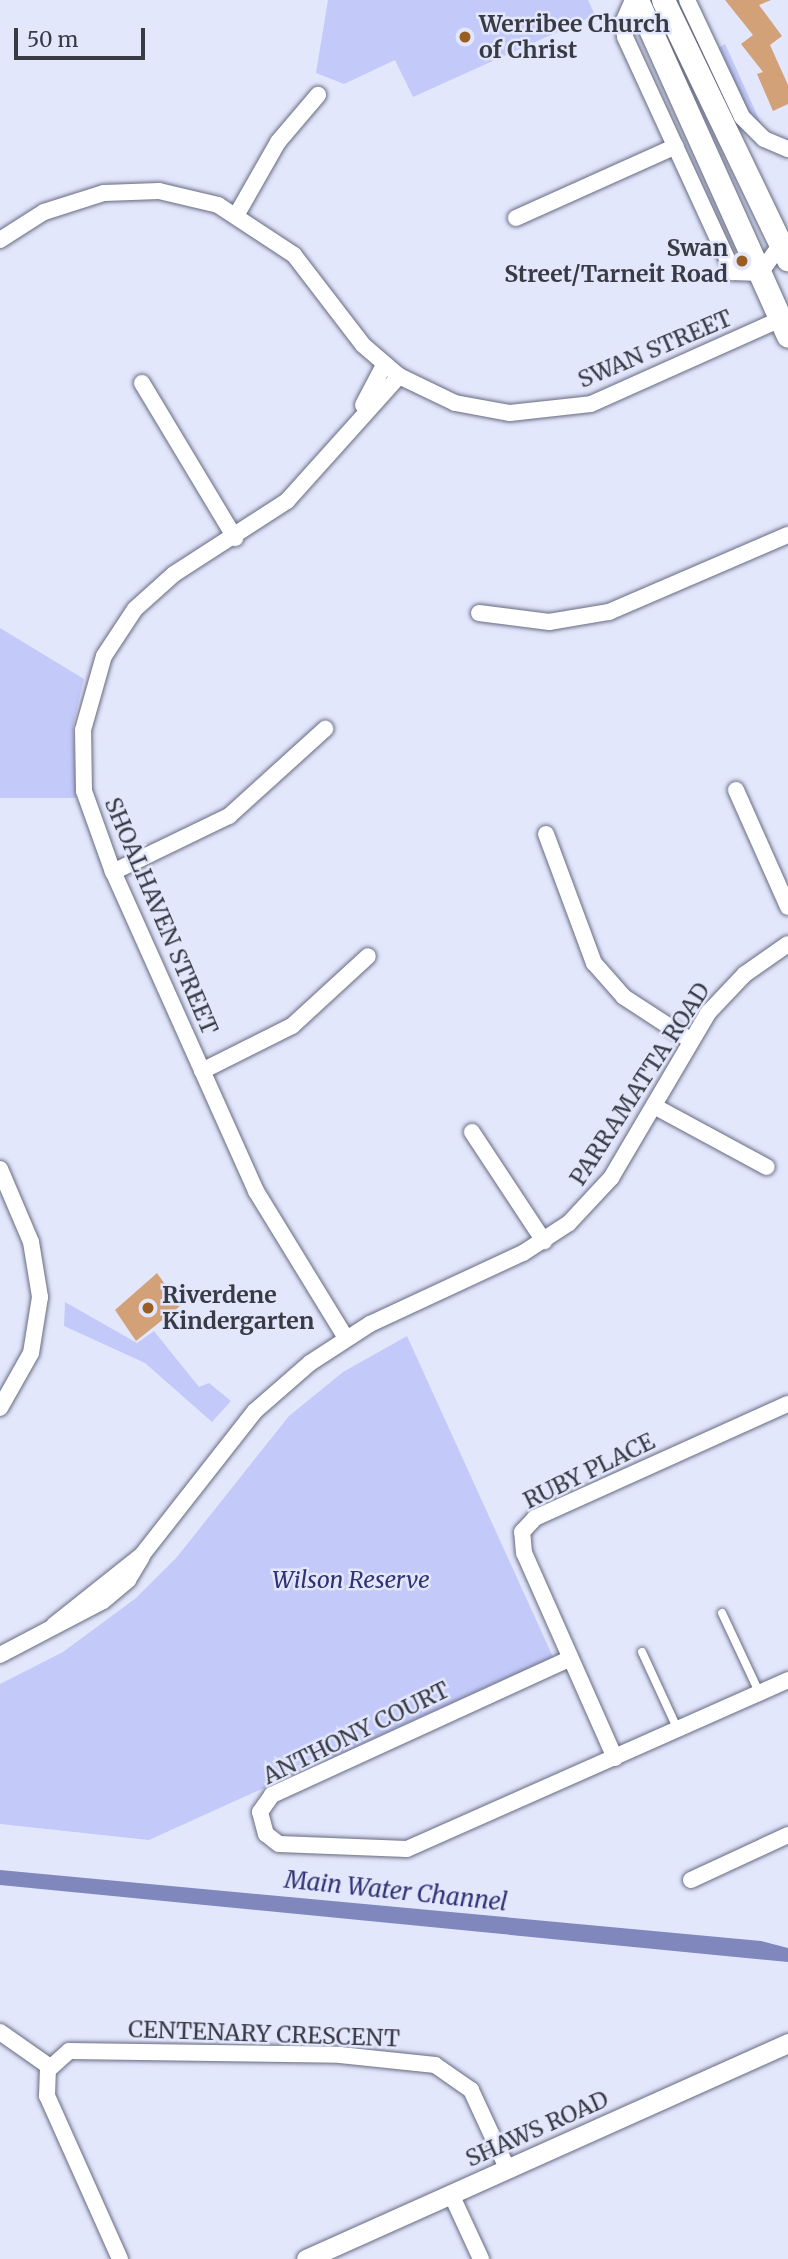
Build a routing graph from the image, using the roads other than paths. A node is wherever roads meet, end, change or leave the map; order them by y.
1 (635, 0) edge
2 (663, 0) edge
3 (687, 0) edge
4 (318, 95) dead end
5 (676, 146) junction
6 (788, 149) edge
7 (237, 214) junction
8 (516, 218) dead end
9 (0, 240) edge
10 (785, 252) edge
11 (760, 273) junction
12 (786, 324) edge
13 (384, 365) junction
14 (399, 376) junction
15 (142, 383) dead end
16 (354, 423) junction
17 (788, 535) edge
18 (235, 537) junction
19 (479, 613) dead end
20 (325, 729) dead end
21 (736, 790) dead end
22 (546, 834) dead end
23 (113, 872) junction
24 (788, 907) edge
25 (788, 944) edge
26 (368, 956) dead end
27 (690, 1040) junction
28 (202, 1071) junction
29 (654, 1105) junction
30 (472, 1132) dead end
31 (766, 1167) dead end
32 (2, 1179) edge
33 (544, 1241) junction
34 (346, 1338) junction
35 (788, 1404) edge
36 (0, 1408) edge
37 (722, 1613) dead end
38 (642, 1652) dead end
39 (0, 1655) edge
40 (569, 1659) junction
41 (788, 1680) edge
42 (759, 1693) junction
43 (678, 1730) junction
44 (615, 1758) junction
45 (788, 1835) edge
46 (691, 1880) dead end
47 (0, 2032) edge
48 (788, 2043) edge
49 (50, 2067) junction
50 (508, 2168) junction
51 (451, 2194) junction
52 (120, 2259) edge
53 (306, 2259) edge
54 (481, 2259) edge

1 - 5 street
1 - 11 main road
2 - 10 main road
3 - 6 street
4 - 7 street
5 - 8 street
5 - 11 street
7 - 9 street, SWAN STREET
7 - 13 street, SWAN STREET
10 - 11 street
11 - 12 main road
12 - 14 street, SWAN STREET
13 - 14 street, SWAN STREET
13 - 16 street, SHOALHAVEN STREET
14 - 16 street, SHOALHAVEN STREET
15 - 18 street
16 - 18 street, SHOALHAVEN STREET
17 - 19 street
18 - 23 street, SHOALHAVEN STREET
20 - 23 street
21 - 24 street
22 - 27 street
23 - 28 street, SHOALHAVEN STREET
25 - 27 street, PARRAMATTA ROAD
26 - 28 street
27 - 29 street, PARRAMATTA ROAD
28 - 34 street, SHOALHAVEN STREET
29 - 31 street
29 - 33 street, PARRAMATTA ROAD
30 - 33 street
32 - 36 street
33 - 34 street, PARRAMATTA ROAD
34 - 39 street, PARRAMATTA ROAD
35 - 40 street, RUBY PLACE
37 - 42 lane
38 - 43 lane
40 - 44 street, RUBY PLACE
40 - 44 street, ANTHONY COURT
41 - 42 street
42 - 43 street
43 - 44 street
45 - 46 street
47 - 49 street
48 - 50 street, SHAWS ROAD
49 - 50 street, CENTENARY CRESCENT
49 - 52 street
50 - 51 street, SHAWS ROAD
51 - 53 street, SHAWS ROAD
51 - 54 street

